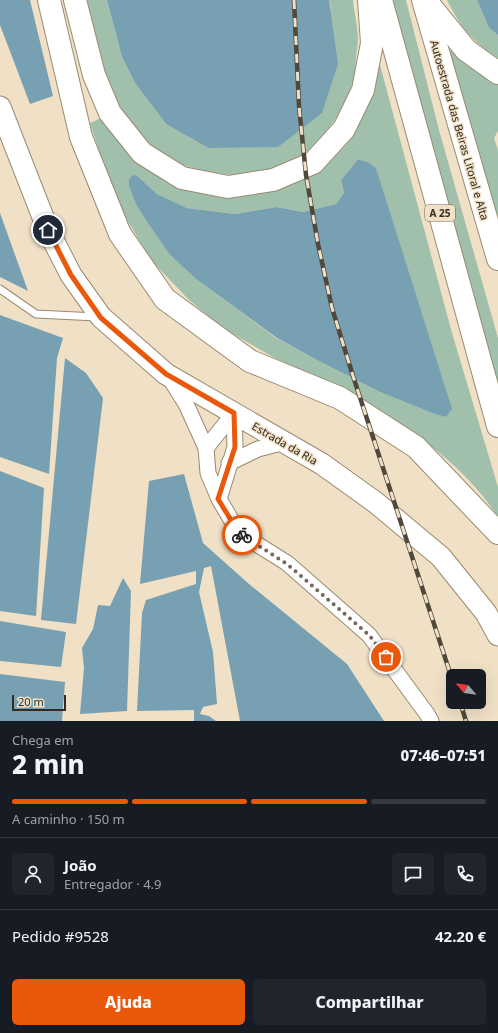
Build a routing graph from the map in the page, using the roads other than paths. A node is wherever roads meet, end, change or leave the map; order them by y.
1 (49, 0) edge
2 (75, 0) edge
3 (369, 0) edge
4 (381, 0) edge
5 (424, 0) edge
6 (498, 73) edge
7 (0, 107) edge
8 (498, 259) edge
9 (0, 289) edge
10 (101, 318) junction
11 (166, 374) junction
12 (234, 413) junction
13 (498, 426) edge
14 (285, 442) junction
15 (206, 448) junction
16 (229, 463) junction
17 (218, 499) junction
18 (498, 532) edge
19 (498, 635) edge
20 (431, 721) edge

1 - 18 highway
2 - 3 highway
4 - 13 highway, A 25
5 - 6 highway
5 - 8 highway, Autoestrada das Beiras Litoral e Alta
7 - 10 street, Estrada da Ria
9 - 10 lane
10 - 11 street, Estrada da Ria
11 - 12 street, Estrada da Ria
11 - 15 street
12 - 14 street, Estrada da Ria
12 - 15 street
12 - 16 street
14 - 16 street
14 - 19 street, Estrada da Ria
15 - 17 street
16 - 17 street
17 - 20 street

